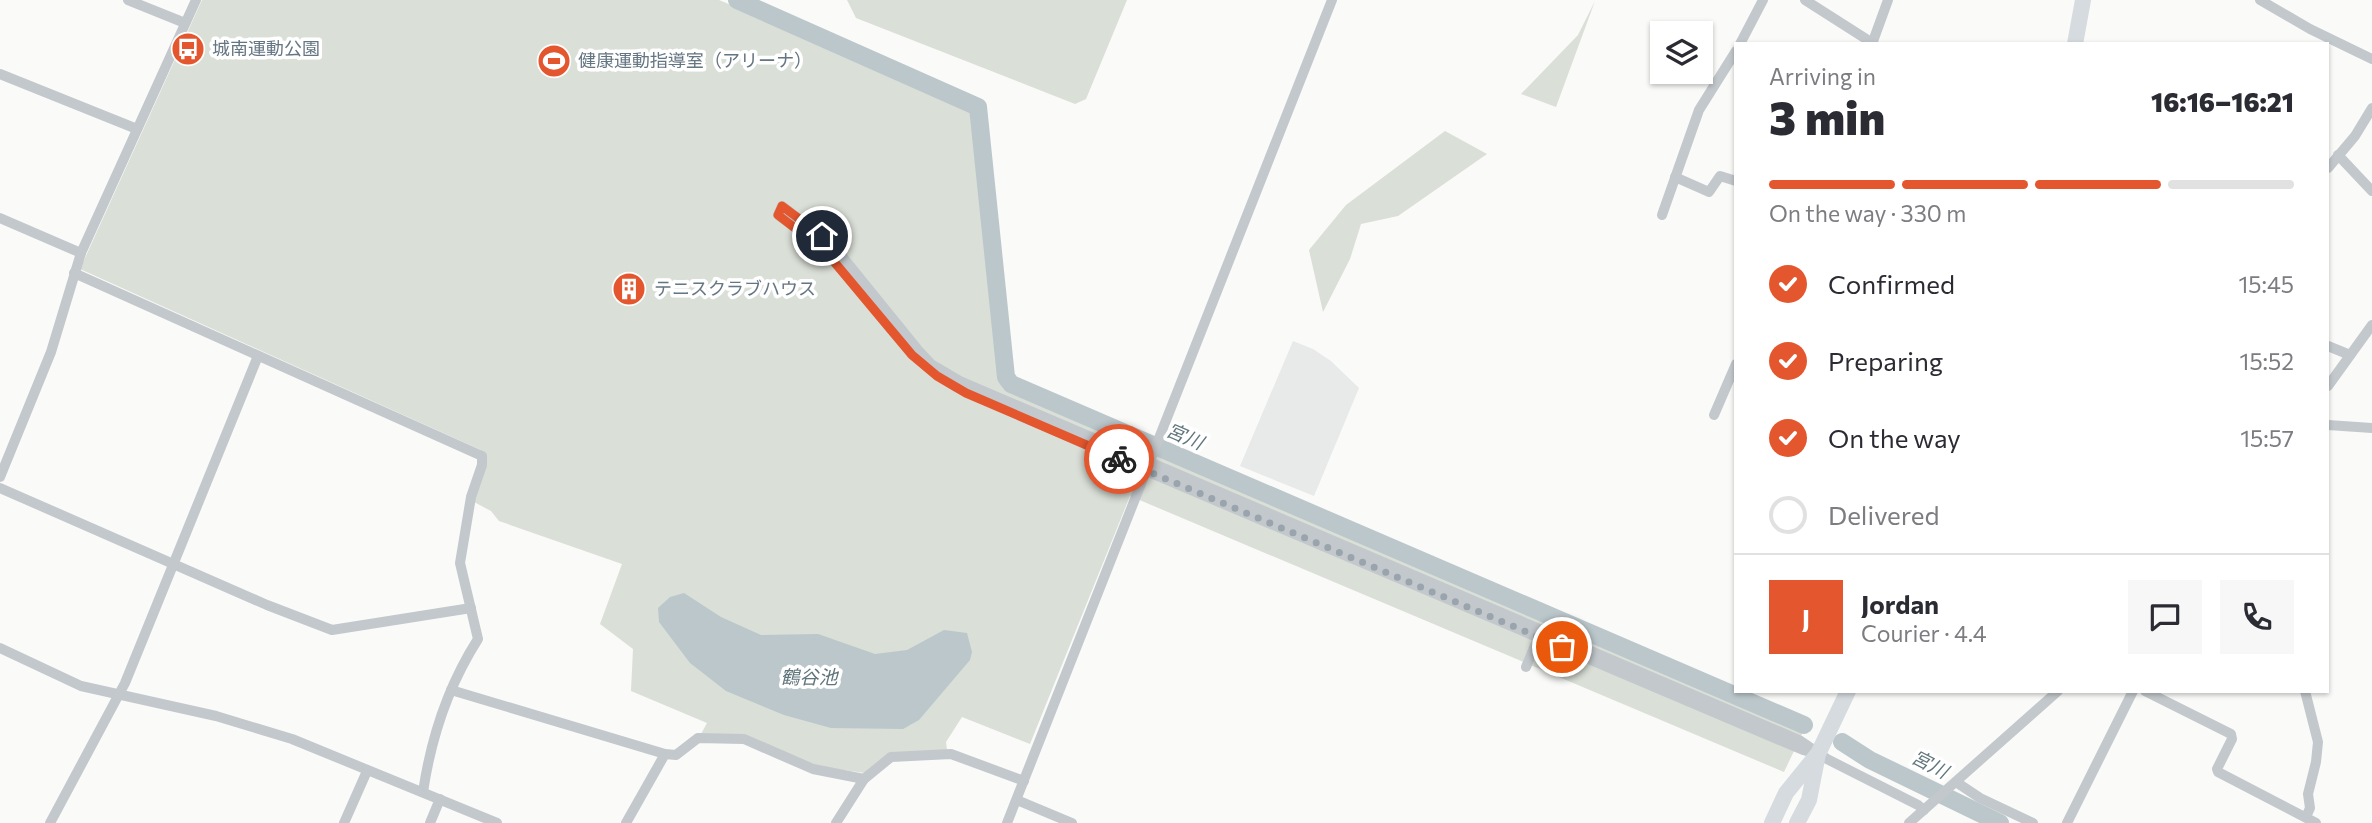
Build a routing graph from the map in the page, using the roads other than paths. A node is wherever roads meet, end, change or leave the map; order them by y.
1 (128, 0) edge
2 (196, 0) edge
3 (1332, 0) edge
4 (1763, 0) edge
5 (1805, 0) edge
6 (1888, 0) edge
7 (2082, 0) edge
8 (2260, 0) edge
9 (186, 23) junction
10 (1741, 42) edge
11 (1871, 42) edge
12 (1873, 42) edge
13 (2075, 42) edge
14 (1734, 54) edge
15 (2372, 59) edge
16 (0, 74) edge
17 (2372, 108) edge
18 (137, 129) junction
19 (2339, 155) junction
20 (2329, 167) edge
21 (1675, 177) junction
22 (1734, 180) edge
23 (2372, 191) edge
24 (1662, 215) dead end
25 (0, 218) edge
26 (81, 253) junction
27 (74, 273) junction
28 (2372, 325) edge
29 (2329, 346) edge
30 (2350, 355) junction
31 (258, 356) junction
32 (1734, 369) edge
33 (2329, 385) edge
34 (1714, 415) dead end
35 (2329, 425) edge
36 (2372, 428) edge
37 (1149, 463) junction
38 (0, 477) edge
39 (0, 488) edge
40 (173, 564) junction
41 (471, 608) junction
42 (1540, 634) junction
43 (0, 648) edge
44 (1526, 667) dead end
45 (451, 690) junction
46 (120, 693) junction
47 (1847, 693) edge
48 (2056, 693) edge
49 (2132, 693) edge
50 (2149, 693) edge
51 (2306, 693) edge
52 (665, 754) junction
53 (1818, 754) junction
54 (367, 771) junction
55 (864, 779) junction
56 (1024, 781) junction
57 (1952, 785) junction
58 (423, 792) junction
59 (440, 799) junction
60 (1017, 800) junction
61 (1928, 807) junction
62 (2311, 820) edge
63 (50, 823) edge
64 (344, 823) edge
65 (430, 823) edge
66 (497, 823) edge
67 (626, 823) edge
68 (836, 823) edge
69 (1007, 823) edge
70 (1072, 823) edge
71 (1772, 823) edge
72 (1797, 823) edge
73 (1909, 823) edge
74 (2033, 823) edge
75 (2067, 823) edge

1 - 9 street
2 - 9 street
3 - 37 street
4 - 10 street
5 - 11 street
6 - 12 street
7 - 13 highway
8 - 15 street
9 - 18 street
14 - 21 street
16 - 18 street
17 - 19 street
18 - 26 street
19 - 20 street
19 - 23 street
21 - 22 street
21 - 24 street
25 - 26 street
26 - 27 street
27 - 31 street
27 - 38 street
28 - 30 street
29 - 30 street
30 - 33 street
31 - 40 street
31 - 41 street
32 - 34 street
35 - 36 street
37 - 37 street
37 - 42 street
37 - 56 street
39 - 40 street
40 - 41 street
40 - 46 street
41 - 45 street
42 - 44 street
42 - 53 street
43 - 46 street
45 - 52 street
45 - 58 street
46 - 54 street
46 - 63 street
47 - 53 highway
48 - 57 street
49 - 75 street
50 - 62 street
51 - 62 street
52 - 55 street
52 - 67 street
53 - 61 street
53 - 71 highway
53 - 72 highway
54 - 58 street
54 - 64 street
55 - 56 street
55 - 68 street
56 - 60 street
57 - 61 street
57 - 74 street
58 - 59 street
59 - 65 street
59 - 66 street
60 - 69 street
60 - 70 street
61 - 73 street

